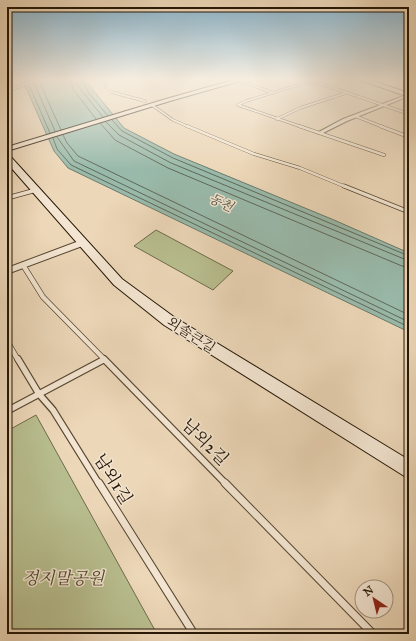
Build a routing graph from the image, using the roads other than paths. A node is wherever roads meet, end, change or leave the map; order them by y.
1 (132, 109) edge
2 (154, 109) edge
3 (249, 109) edge
4 (298, 109) edge
5 (374, 109) edge
6 (395, 109) edge
7 (409, 114) edge
8 (355, 116) junction
9 (277, 119) junction
10 (319, 133) junction
11 (409, 137) edge
12 (7, 149) edge
13 (14, 154) edge
14 (384, 155) dead end
15 (36, 190) junction
16 (7, 198) edge
17 (409, 212) edge
18 (82, 243) junction
19 (23, 265) junction
20 (7, 271) edge
21 (7, 341) edge
22 (103, 360) junction
23 (39, 394) junction
24 (7, 411) edge
25 (409, 470) edge
26 (194, 634) edge
27 (373, 634) edge

1 - 13 main road
2 - 17 lane
3 - 9 lane
4 - 9 lane
5 - 8 street
6 - 7 lane
8 - 10 street
8 - 11 lane
9 - 10 lane
10 - 14 lane
12 - 13 main road
13 - 15 main road, 외솔큰길
15 - 16 lane
15 - 18 main road, 외솔큰길
18 - 19 street
18 - 25 main road, 외솔큰길
19 - 20 street
19 - 22 lane, 남외2길
21 - 23 lane, 남외1길
22 - 23 lane
22 - 27 lane, 남외2길
23 - 24 lane
23 - 26 lane, 남외1길

